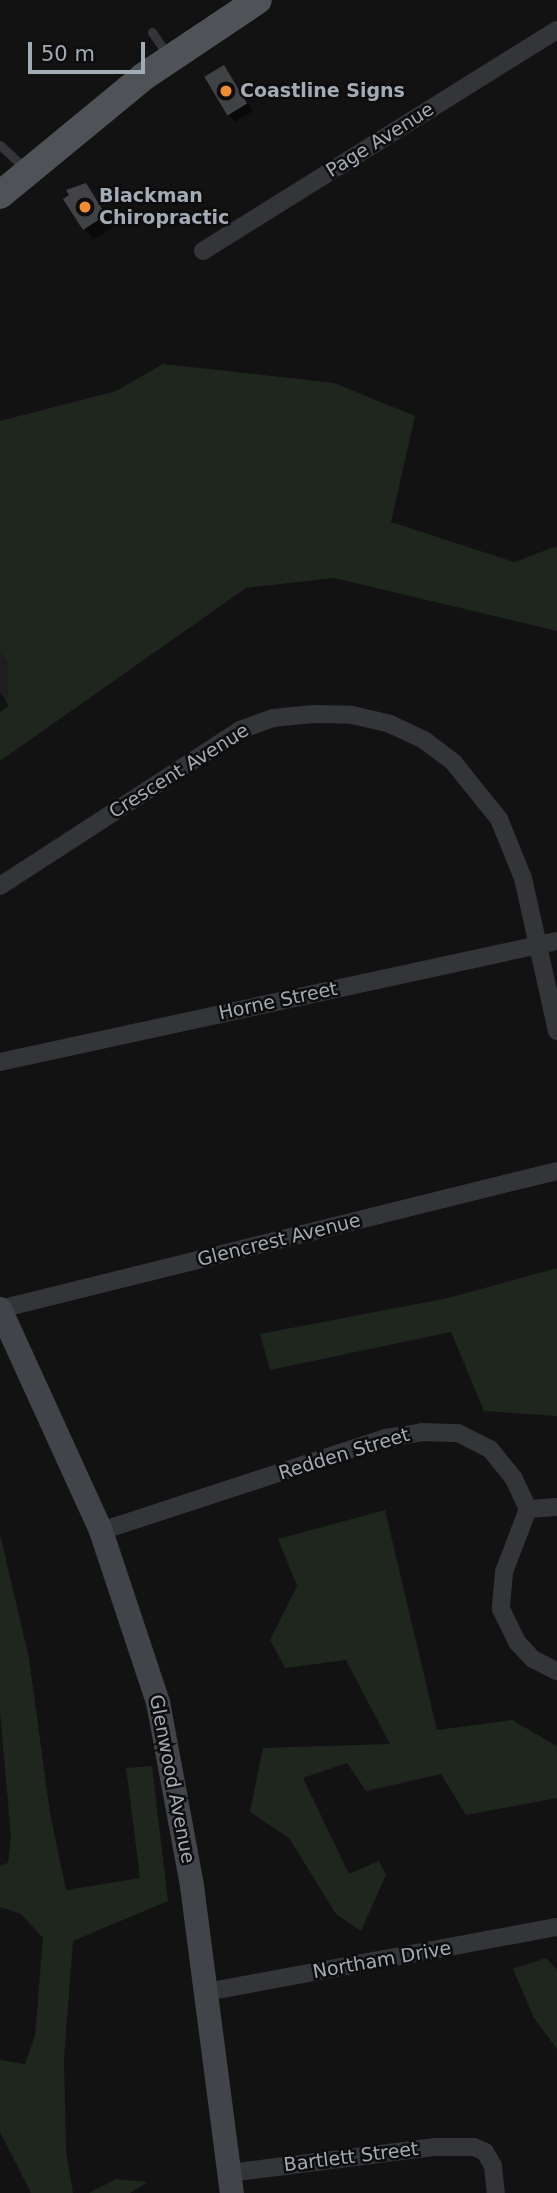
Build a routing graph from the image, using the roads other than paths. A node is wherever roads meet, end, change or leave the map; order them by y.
1 (258, 0) edge
2 (557, 30) edge
3 (152, 32) dead end
4 (169, 58) junction
5 (0, 145) edge
6 (28, 170) junction
7 (0, 195) edge
8 (203, 251) dead end
9 (0, 886) edge
10 (549, 942) edge
11 (557, 1031) edge
12 (0, 1062) edge
13 (557, 1171) edge
14 (0, 1309) edge
15 (557, 1507) edge
16 (528, 1509) junction
17 (101, 1531) junction
18 (557, 1671) edge
19 (557, 1927) edge
20 (206, 1992) junction
21 (230, 2183) edge
22 (496, 2193) edge

1 - 4 main road
2 - 8 street, Page Avenue
3 - 4 lane
4 - 6 main road
5 - 6 lane
6 - 7 main road
9 - 10 street, Crescent Avenue
10 - 11 street
10 - 12 street, Horne Street
13 - 14 street, Glencrest Avenue
14 - 17 street, Glenwood Avenue
15 - 16 street
16 - 17 street, Redden Street
16 - 18 street
17 - 20 street, Glenwood Avenue
19 - 20 street, Northam Drive
20 - 21 street, Glenwood Avenue
21 - 22 street, Bartlett Street

